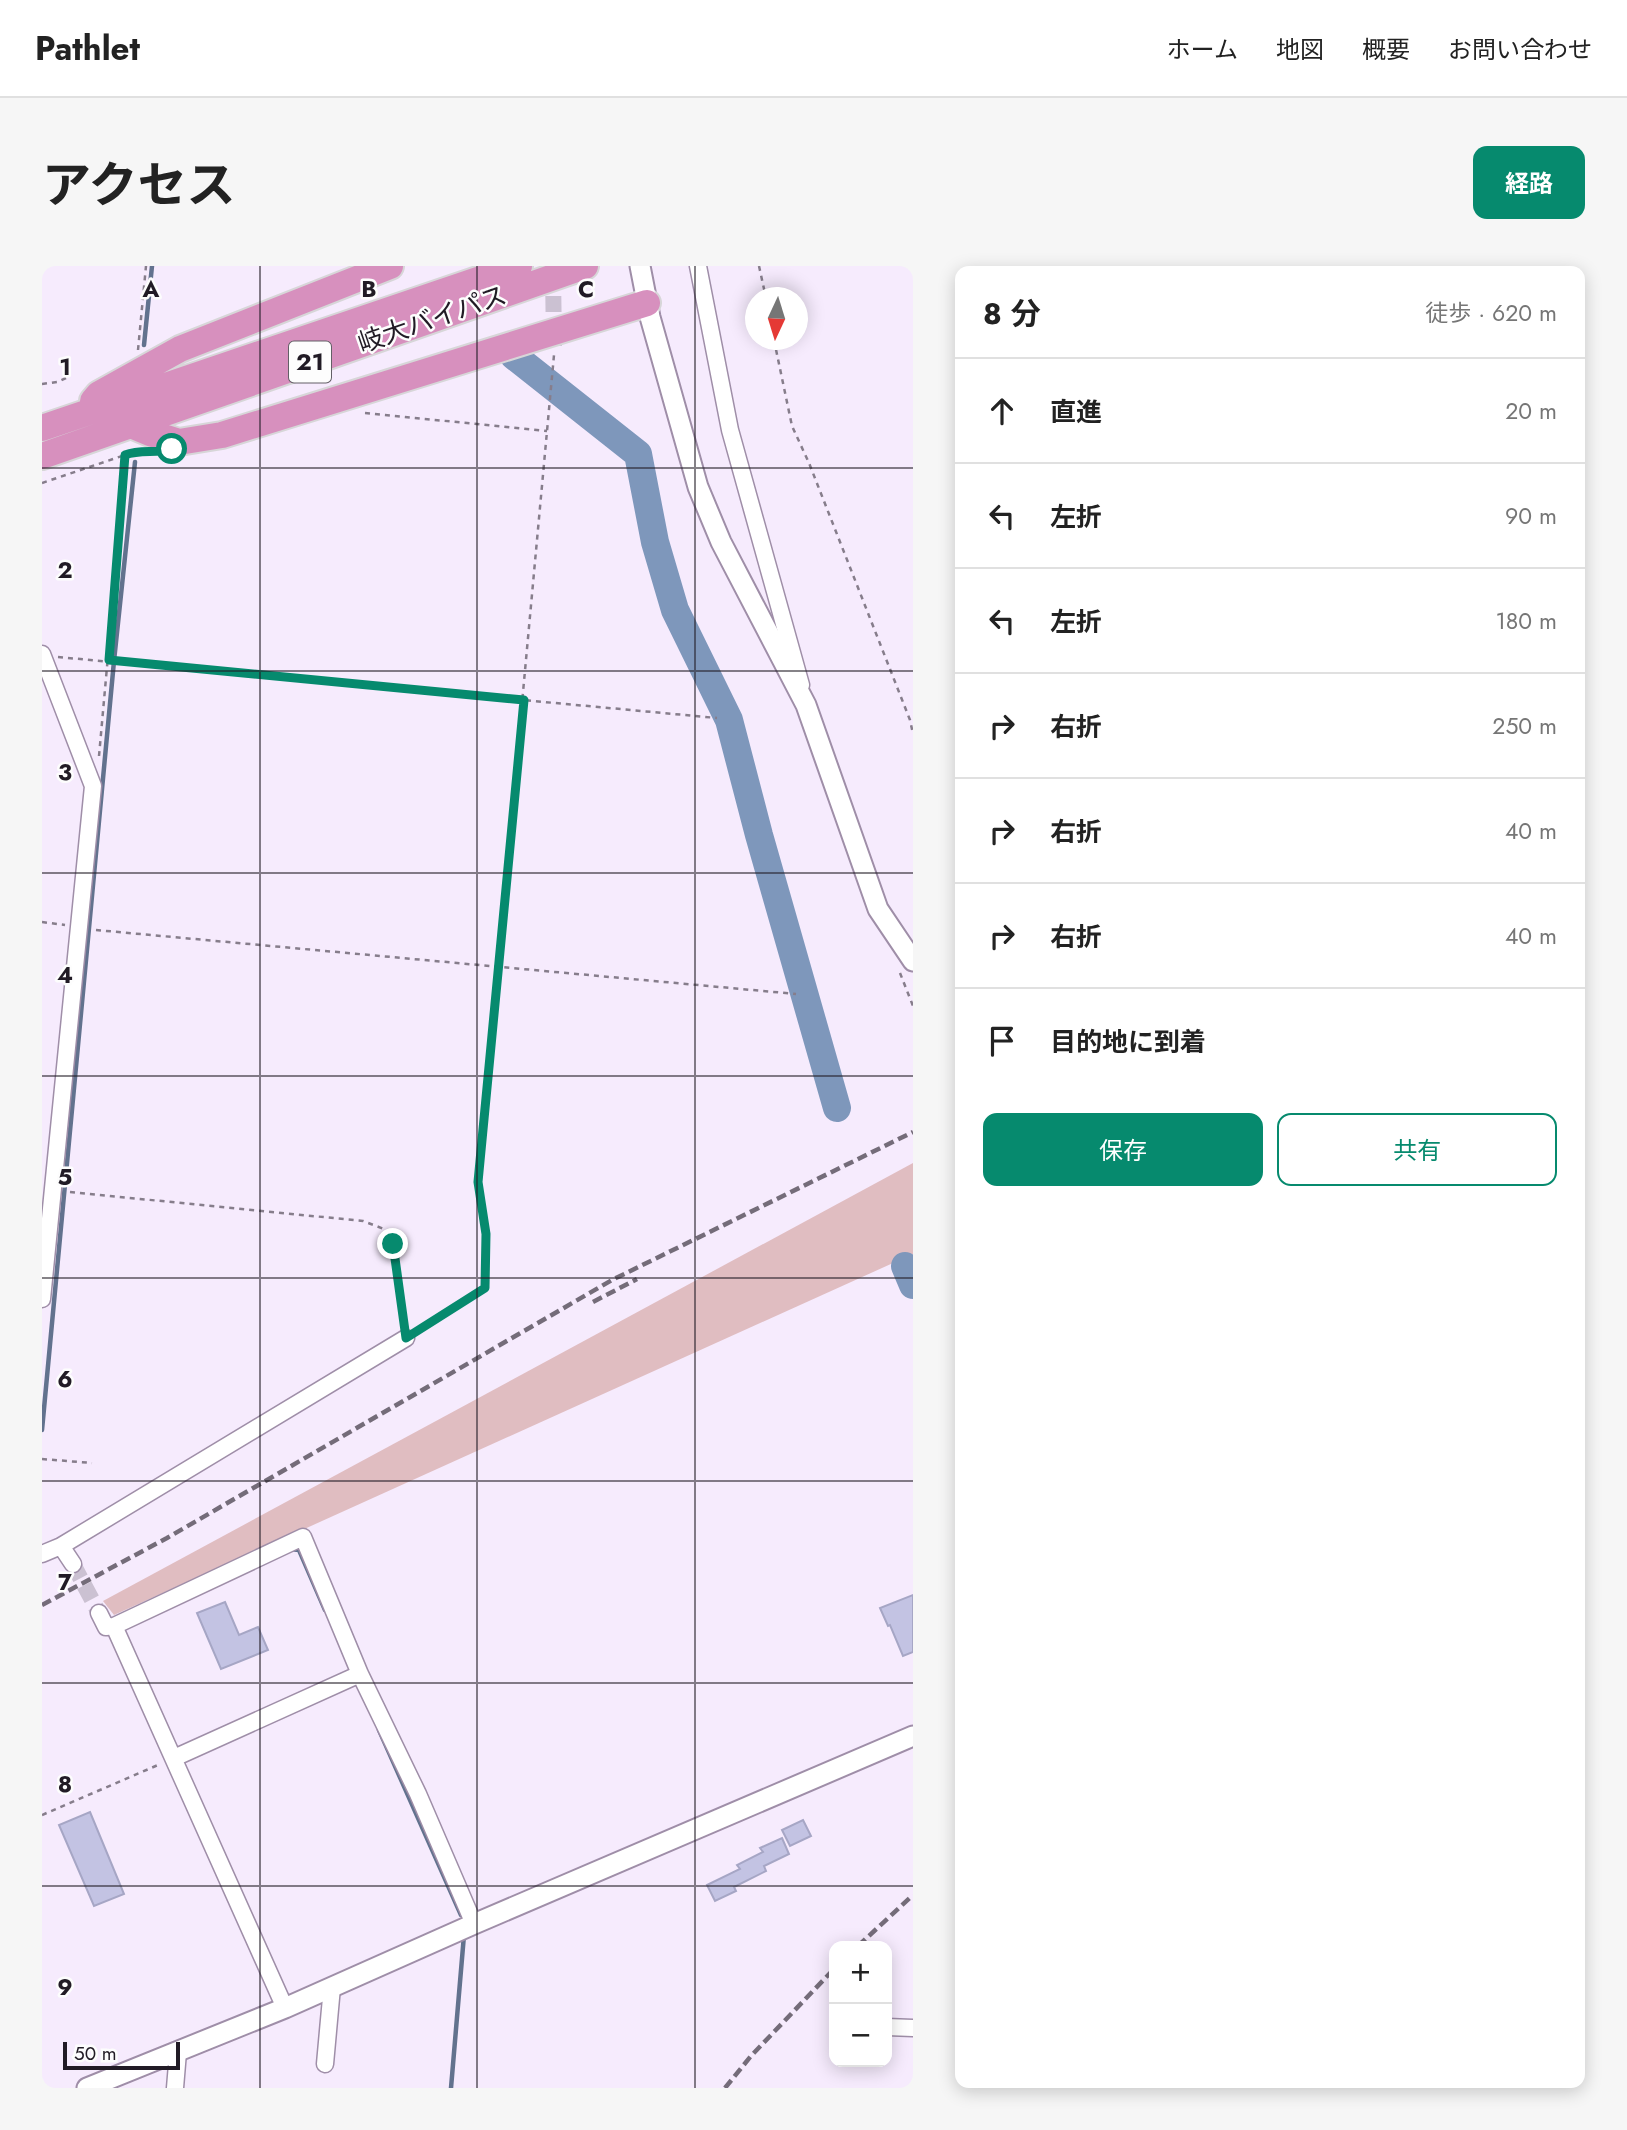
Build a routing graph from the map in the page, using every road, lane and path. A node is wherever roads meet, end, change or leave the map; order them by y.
1 (146, 266) edge
2 (390, 266) edge
3 (519, 266) edge
4 (640, 266) edge
5 (698, 266) edge
6 (759, 266) edge
7 (581, 267) edge
8 (764, 287) edge
9 (647, 303) junction
10 (139, 341) dead end
11 (776, 350) edge
12 (553, 376) dead end
13 (66, 378) dead end
14 (42, 384) edge
15 (83, 413) junction
16 (362, 413) dead end
17 (42, 428) edge
18 (547, 431) junction
19 (135, 438) junction
20 (125, 455) junction
21 (42, 456) edge
22 (42, 483) edge
23 (42, 655) edge
24 (109, 660) junction
25 (524, 700) junction
26 (806, 705) junction
27 (717, 718) dead end
28 (913, 734) edge
29 (93, 786) junction
30 (42, 922) edge
31 (80, 926) junction
32 (913, 961) edge
33 (497, 966) junction
34 (796, 994) dead end
35 (52, 1190) junction
36 (42, 1299) edge
37 (406, 1338) junction
38 (42, 1459) edge
39 (92, 1463) dead end
40 (61, 1546) junction
41 (42, 1554) edge
42 (73, 1564) tunnel mouth
43 (99, 1613) tunnel mouth
44 (114, 1626) junction
45 (360, 1674) junction
46 (913, 1736) edge
47 (174, 1758) junction
48 (42, 1815) edge
49 (474, 1924) junction
50 (332, 1987) junction
51 (285, 2008) junction
52 (892, 2027) edge
53 (913, 2028) edge
54 (178, 2052) junction
55 (325, 2064) dead end
56 (87, 2088) edge
57 (175, 2088) edge

1 - 10 path
2 - 15 highway
3 - 15 highway, 岐大バイパス / 21
4 - 9 street
5 - 26 street
6 - 8 path
7 - 19 highway, 岐大バイパス / 21
9 - 19 highway
9 - 26 street
11 - 28 path
12 - 18 path
13 - 14 path
15 - 17 highway, 岐大バイパス / 21
16 - 18 path
18 - 25 path
19 - 20 path
19 - 21 highway, 岐大バイパス / 21
20 - 22 path
20 - 24 path
23 - 24 path
23 - 29 street
24 - 25 path
24 - 29 path
25 - 27 path
25 - 33 path
26 - 32 street
29 - 31 street
30 - 31 path
31 - 33 path
31 - 35 street
33 - 34 path
33 - 37 path
35 - 36 street
35 - 37 path
37 - 40 street
38 - 39 path
40 - 41 street
40 - 42 street
43 - 44 street
44 - 45 street
44 - 47 street
45 - 47 street
45 - 49 street
46 - 49 street
47 - 48 path
47 - 51 street
49 - 50 street
50 - 51 street
50 - 55 street
51 - 54 street
52 - 53 street
54 - 56 street
54 - 57 street

